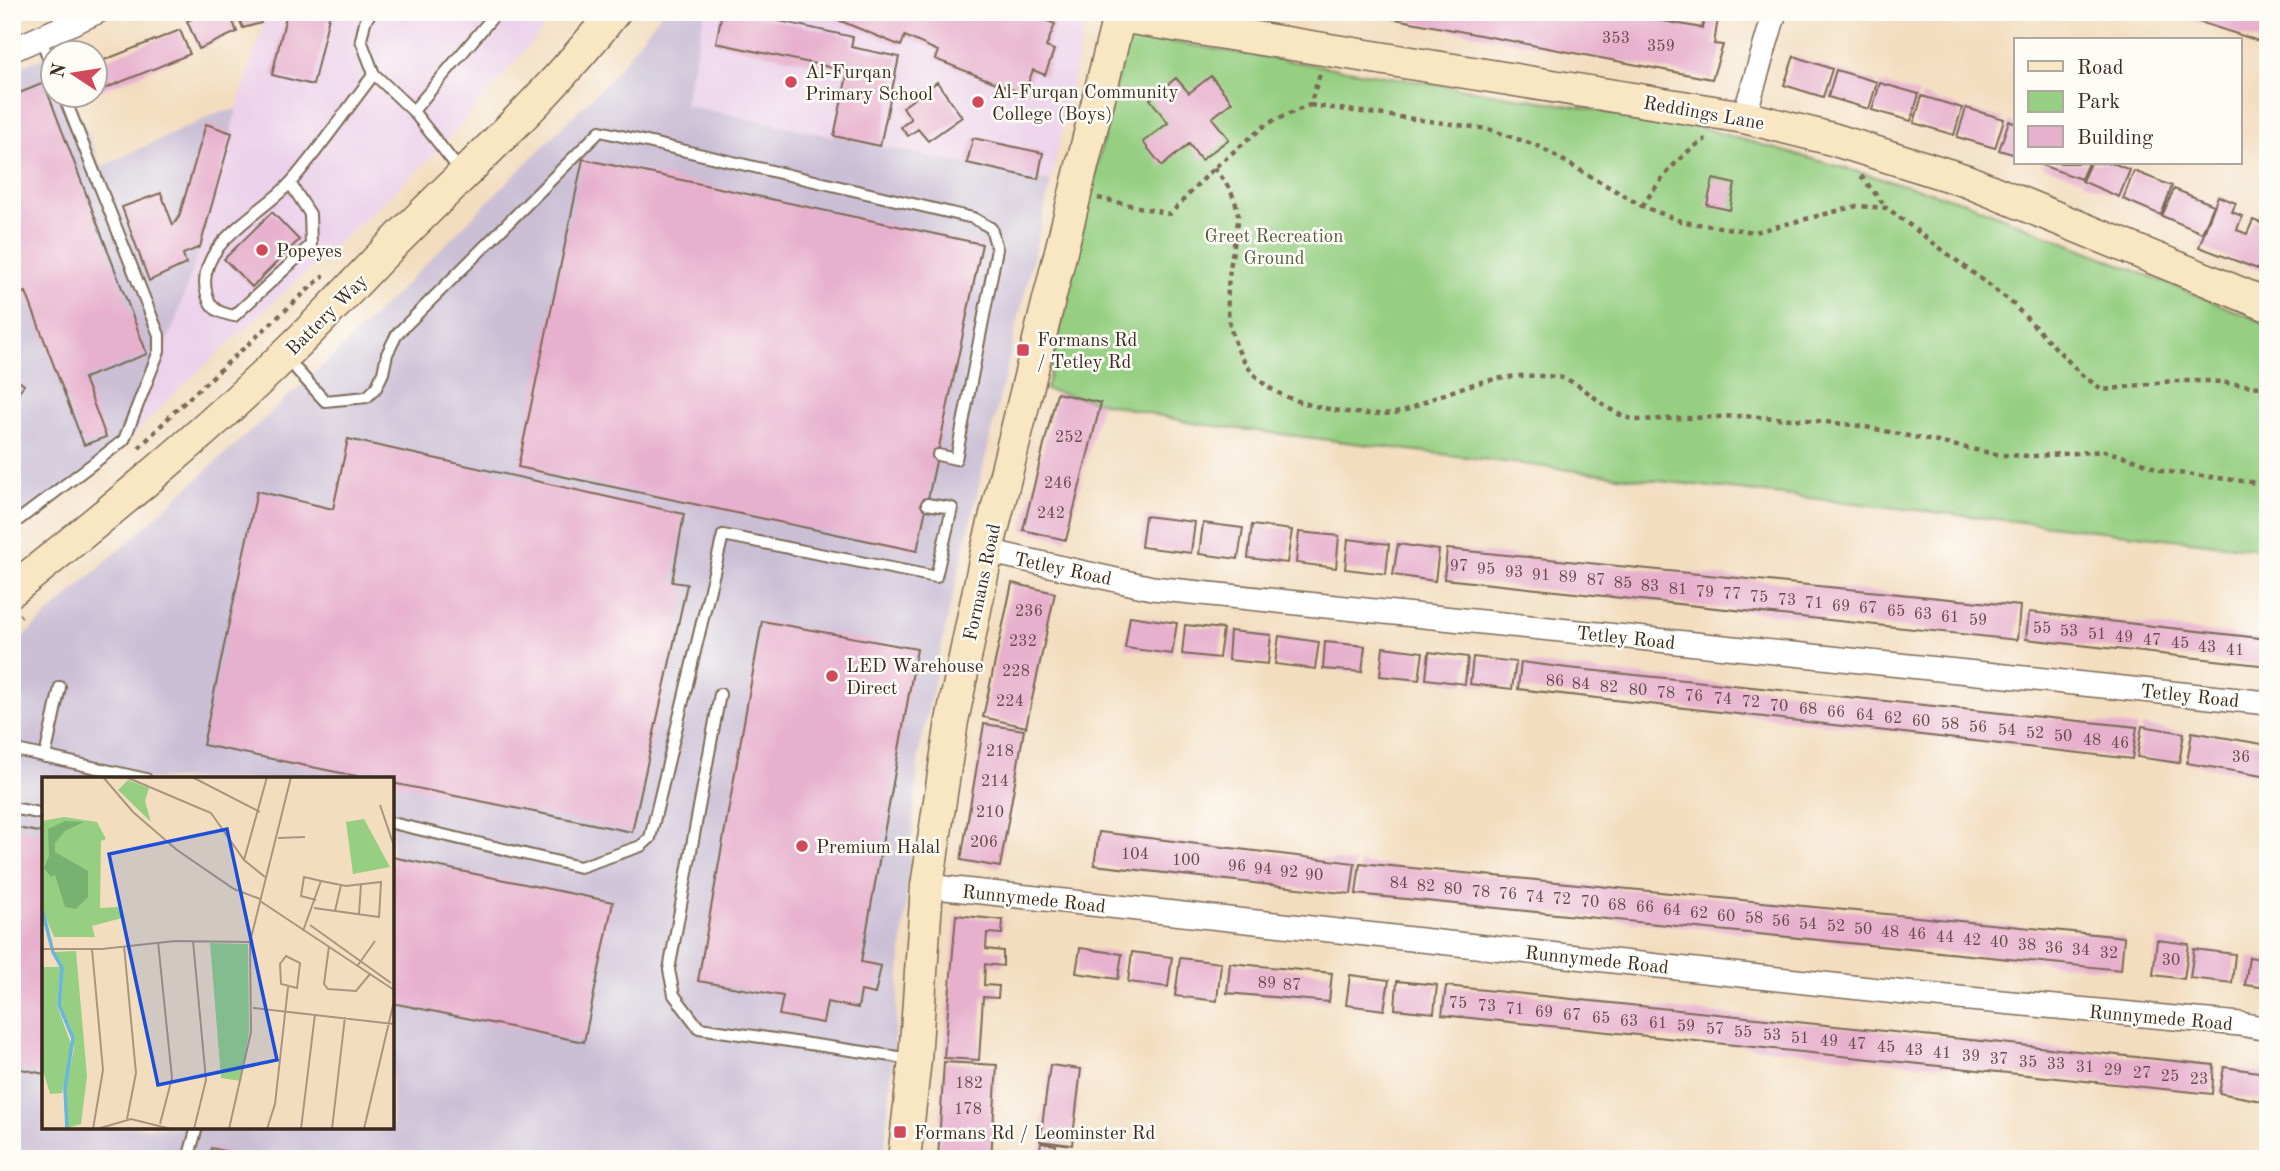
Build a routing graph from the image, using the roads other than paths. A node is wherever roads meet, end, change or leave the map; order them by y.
1 (97, 12) edge
2 (371, 12) edge
3 (497, 12) edge
4 (614, 12) edge
5 (1774, 12) edge
6 (1117, 14) edge
7 (41, 38) edge
8 (38, 39) edge
9 (12, 50) edge
10 (374, 74) junction
11 (69, 108) edge
12 (413, 111) junction
13 (1744, 117) junction
14 (464, 176) junction
15 (290, 183) junction
16 (2268, 305) edge
17 (285, 356) junction
18 (938, 455) dead end
19 (928, 504) dead end
20 (12, 525) edge
21 (987, 551) junction
22 (12, 590) edge
23 (60, 687) dead end
24 (720, 694) dead end
25 (2268, 703) edge
26 (12, 749) edge
27 (45, 757) junction
28 (120, 776) edge
29 (12, 808) edge
30 (42, 814) edge
31 (394, 823) edge
32 (927, 886) junction
33 (2268, 1029) edge
34 (915, 1059) junction
35 (196, 1129) edge
36 (188, 1159) edge
37 (904, 1159) edge

1 - 7 street
2 - 10 lane
3 - 12 lane
4 - 14 street, Battery Way
5 - 13 street
6 - 13 street, Reddings Lane
6 - 21 street, Formans Road
8 - 9 street
10 - 12 lane
10 - 15 lane
11 - 20 lane
12 - 14 lane
13 - 16 street, Reddings Lane
14 - 17 street, Battery Way
15 - 15 lane
17 - 18 lane
17 - 22 street, Battery Way
19 - 31 lane
21 - 25 street, Tetley Road
21 - 32 street, Formans Road
23 - 27 lane
24 - 34 lane
26 - 27 lane
27 - 28 lane
29 - 30 lane
32 - 33 street, Runnymede Road
32 - 34 street, Formans Road
34 - 37 street, Formans Road
35 - 36 lane

